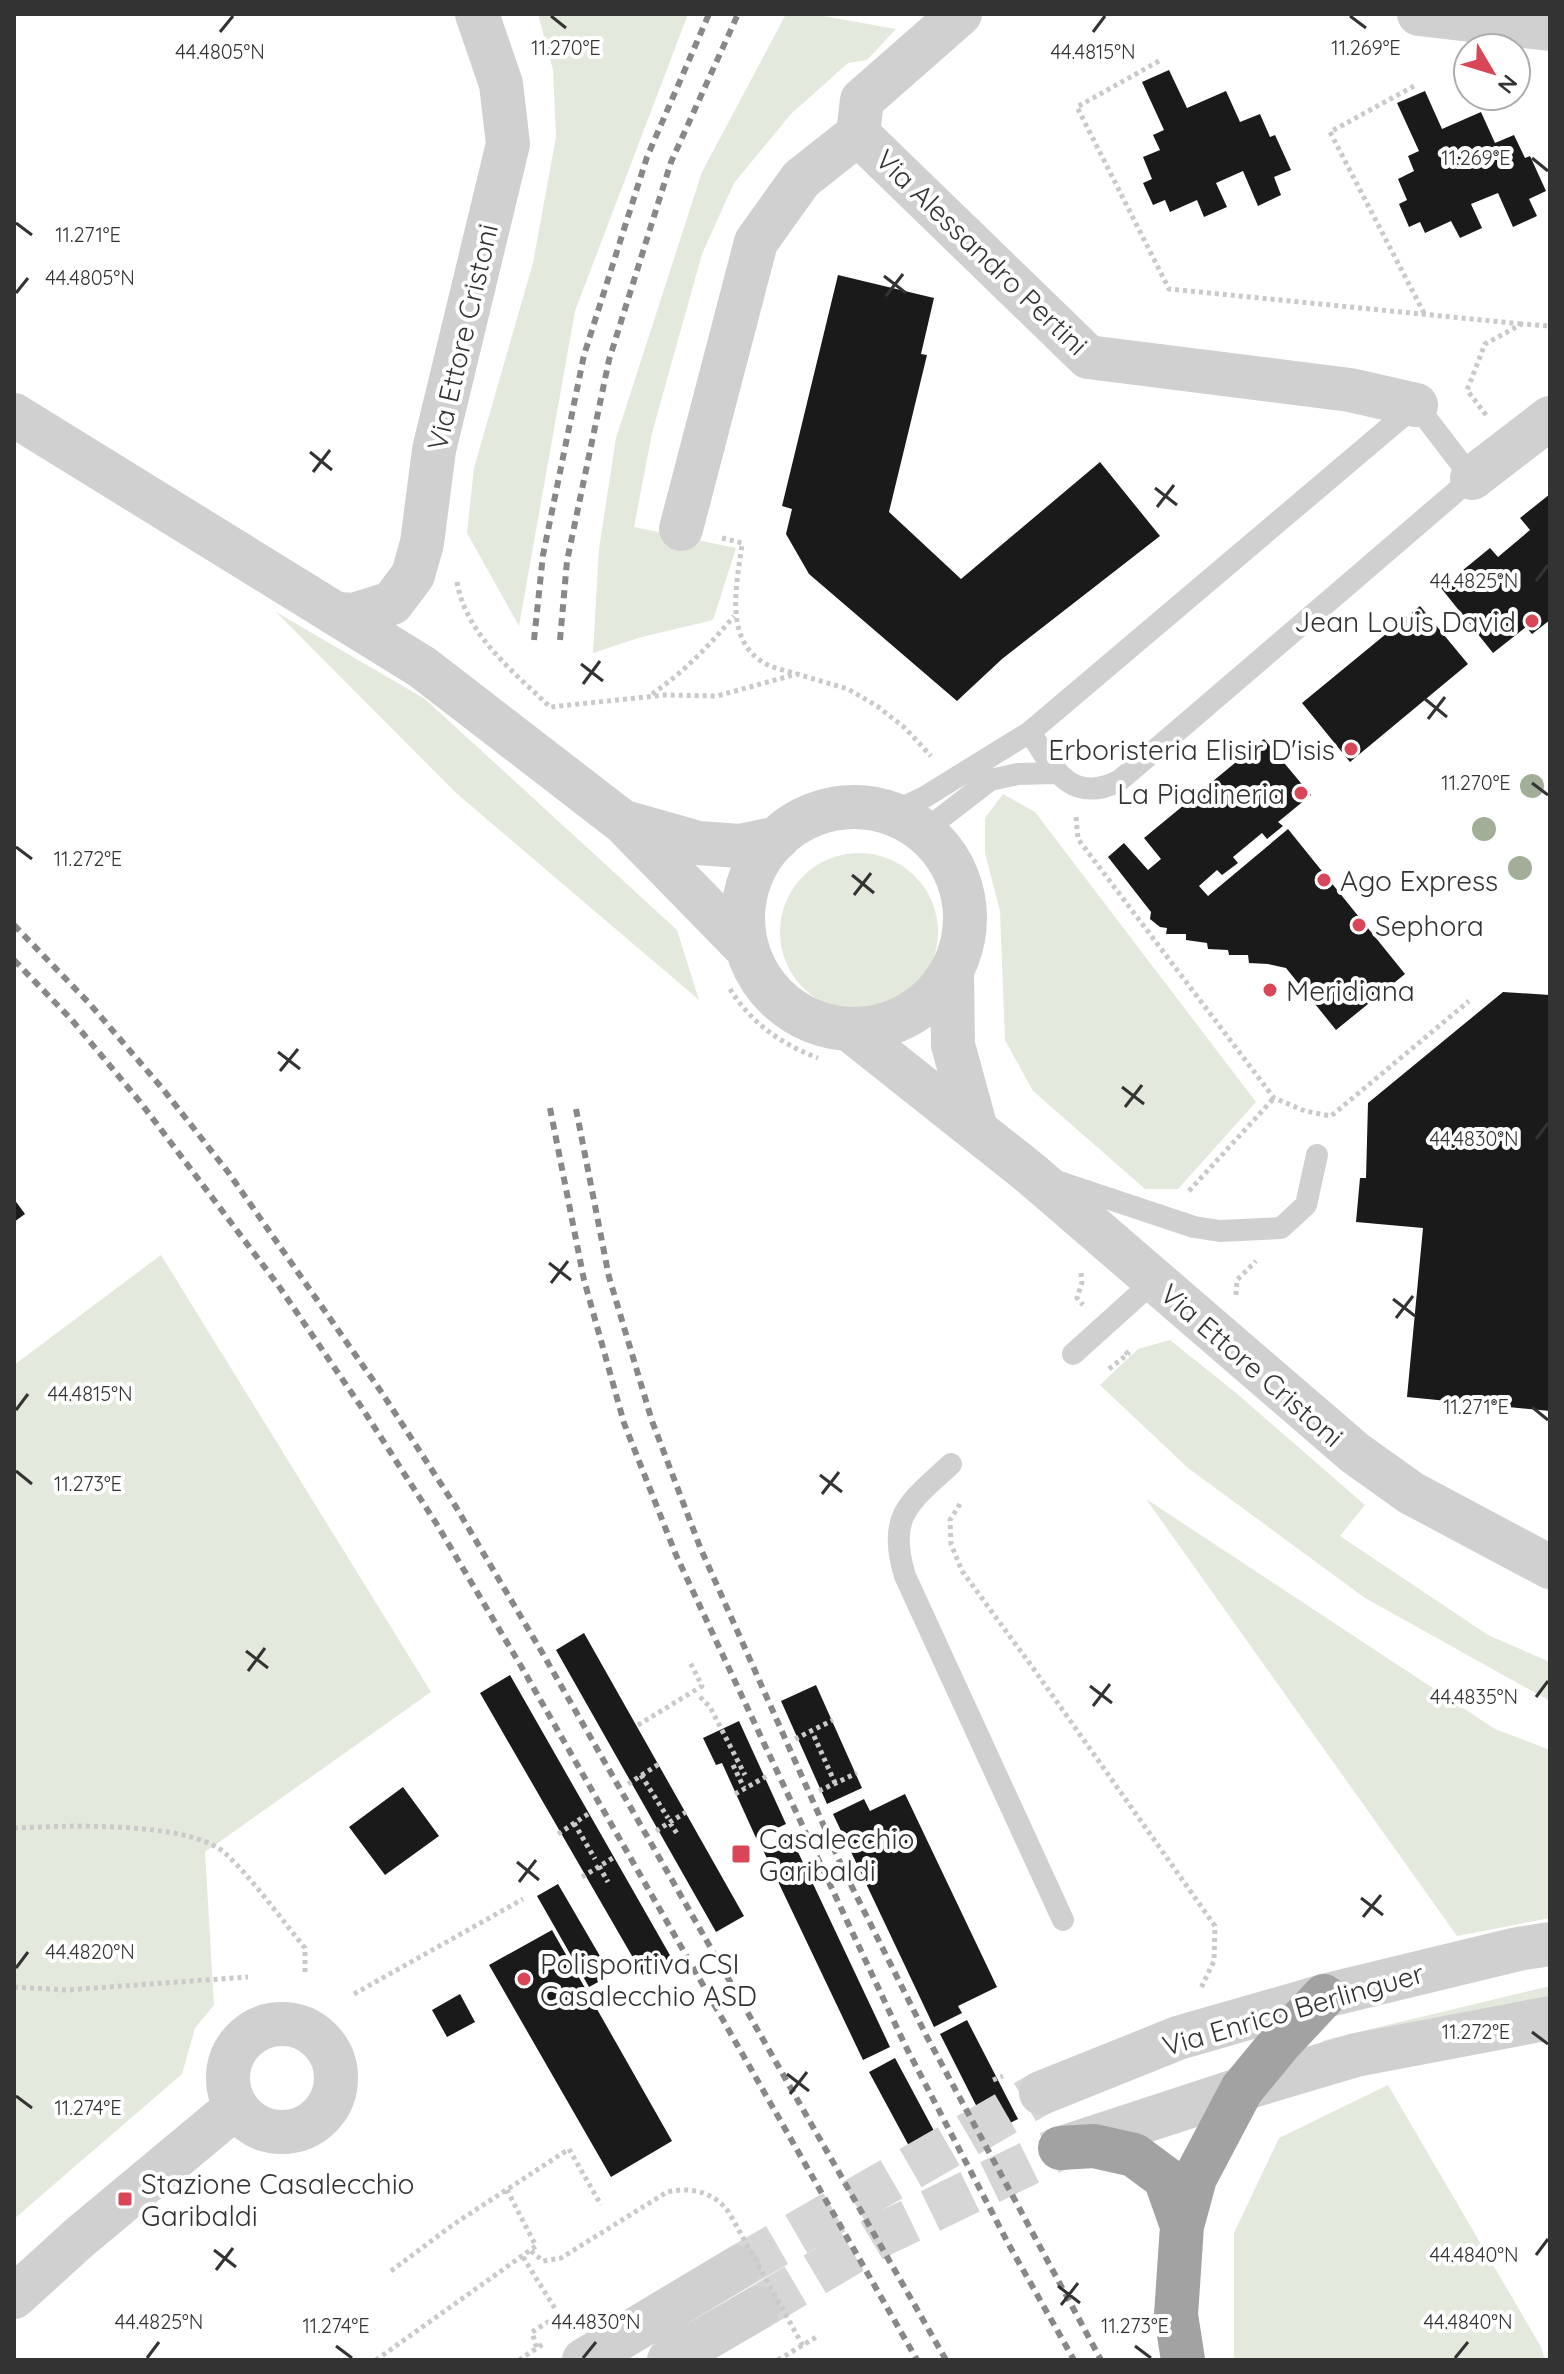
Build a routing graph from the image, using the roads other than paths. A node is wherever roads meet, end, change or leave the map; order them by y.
1 (477, 14) edge
2 (960, 14) edge
3 (1419, 14) edge
4 (1550, 29) edge
5 (858, 134) junction
6 (1416, 405) junction
7 (14, 415) edge
8 (1550, 418) edge
9 (1472, 478) junction
10 (681, 529) road end
11 (413, 575) junction
12 (339, 614) junction
13 (422, 667) junction
14 (1030, 732) junction
15 (1065, 780) junction
16 (623, 822) junction
17 (908, 822) junction
18 (778, 838) junction
19 (748, 950) junction
20 (952, 971) junction
21 (849, 1029) junction
22 (976, 1129) junction
23 (1317, 1155) dead end
24 (1029, 1172) junction
25 (1154, 1281) junction
26 (1073, 1354) dead end
27 (951, 1464) dead end
28 (1550, 1567) edge
29 (1063, 1920) dead end
30 (1550, 1944) edge
31 (1324, 1996) junction
32 (1550, 2018) edge
33 (1242, 2089) junction
34 (1041, 2093) tunnel mouth
35 (236, 2107) dead end
36 (1060, 2148) joint
37 (1182, 2226) junction
38 (739, 2267) tunnel mouth
39 (14, 2297) edge
40 (758, 2308) tunnel mouth
41 (584, 2360) edge
42 (669, 2360) edge
43 (1183, 2360) edge

1 - 11 street, Via Ettore Cristoni
2 - 5 street, Via Alessandro Pertini
3 - 4 street
5 - 6 street, Via Alessandro Pertini
5 - 10 street
6 - 9 lane
6 - 14 lane
7 - 12 street
8 - 9 street
9 - 15 lane
11 - 12 street, Via Ettore Cristoni
11 - 13 street
12 - 13 street
13 - 16 street
14 - 15 lane
14 - 17 lane
15 - 17 lane
16 - 18 street
16 - 19 street
17 - 18 street
17 - 20 street
18 - 19 street
19 - 21 street
20 - 21 street
20 - 22 street
21 - 22 street, Via Ettore Cristoni
22 - 24 street, Via Ettore Cristoni
23 - 24 lane
24 - 25 street, Via Ettore Cristoni
25 - 26 lane
25 - 28 street, Via Ettore Cristoni
27 - 29 lane
30 - 31 street, Via Enrico Berlinguer
31 - 33 highway
31 - 34 street, Via Enrico Berlinguer
32 - 33 street
33 - 36 street
33 - 37 highway
35 - 39 street
36 - 37 highway
37 - 43 highway
38 - 41 street
40 - 42 street

